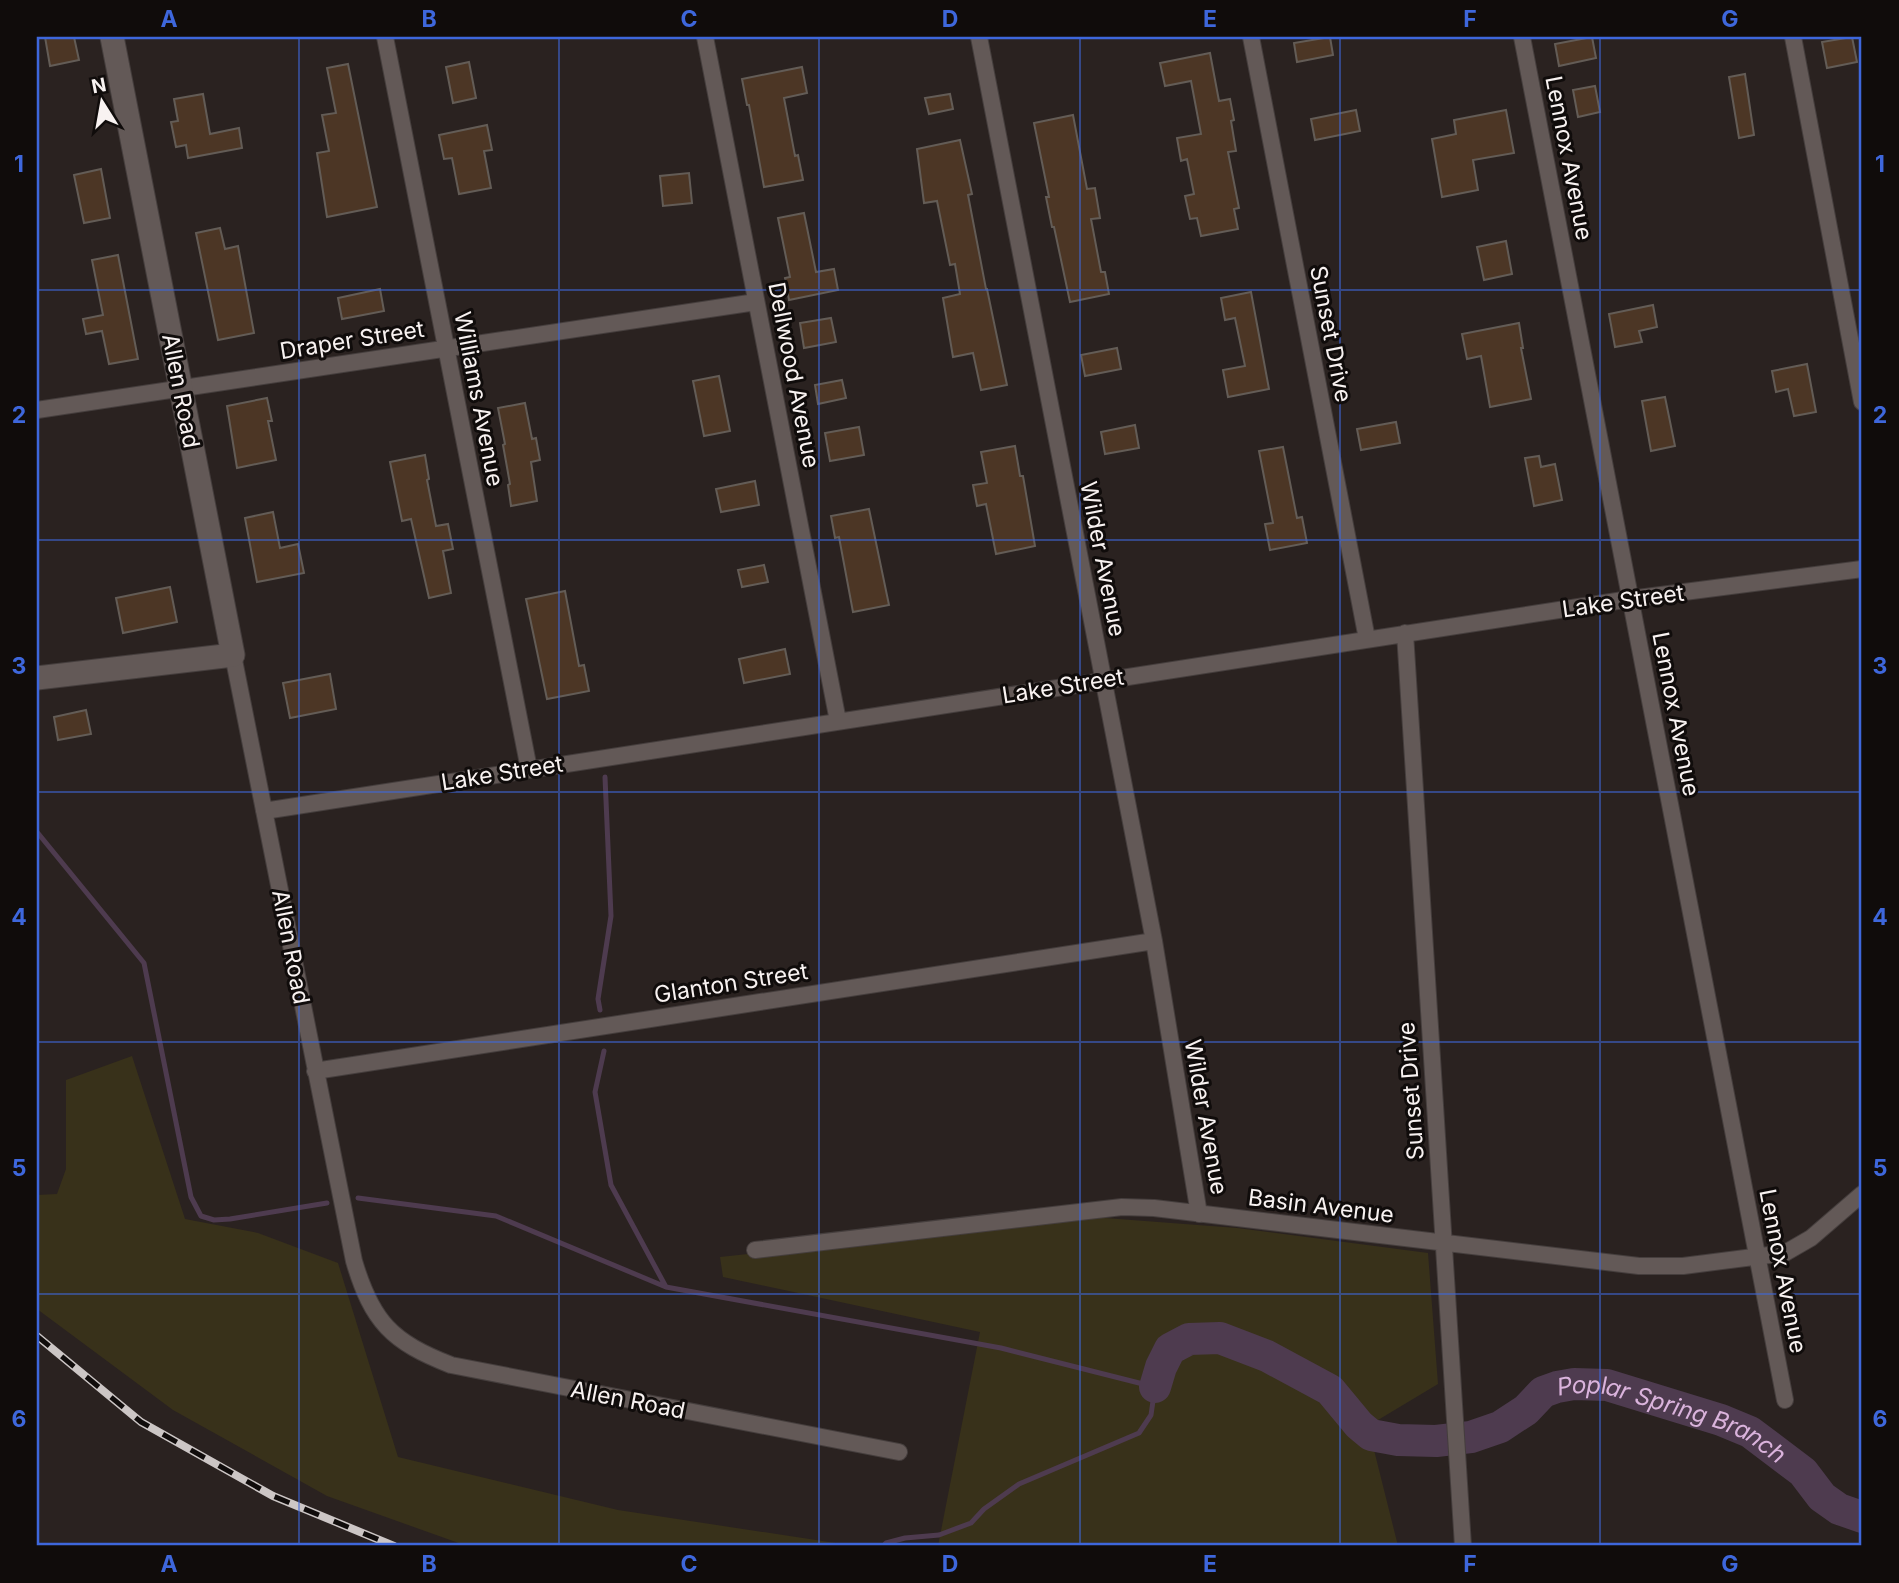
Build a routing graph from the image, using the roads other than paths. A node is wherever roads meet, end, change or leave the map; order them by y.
1 (112, 37) edge
2 (385, 37) edge
3 (705, 37) edge
4 (978, 37) edge
5 (1251, 37) edge
6 (1522, 37) edge
7 (1793, 37) edge
8 (756, 302) junction
9 (446, 348) junction
10 (181, 389) junction
11 (1862, 402) edge
12 (37, 410) edge
13 (1862, 569) edge
14 (1630, 598) junction
15 (1405, 633) junction
16 (1367, 639) junction
17 (233, 655) junction
18 (37, 678) edge
19 (1103, 680) junction
20 (838, 721) junction
21 (529, 769) junction
22 (264, 811) junction
23 (1154, 941) junction
24 (315, 1071) junction
25 (1862, 1194) edge
26 (1199, 1214) junction
27 (1443, 1244) junction
28 (755, 1250) dead end
29 (1758, 1256) junction
30 (1785, 1401) dead end
31 (899, 1452) dead end
32 (1463, 1546) edge

1 - 10 street, Allen Road
2 - 9 street, Williams Avenue
3 - 8 street, Dellwood Avenue
4 - 19 street, Wilder Avenue
5 - 16 street, Sunset Drive
6 - 14 street, Lennox Avenue
7 - 11 street
8 - 9 street, Draper Street
8 - 20 street, Dellwood Avenue
9 - 10 street, Draper Street
9 - 21 street, Williams Avenue
10 - 12 street, Draper Street
10 - 17 street, Allen Road
13 - 14 street, Lake Street
14 - 15 street, Lake Street
14 - 29 street, Lennox Avenue
15 - 16 street, Lake Street
15 - 27 street, Sunset Drive
16 - 19 street, Lake Street
17 - 18 street
17 - 22 street, Allen Road
19 - 20 street, Lake Street
19 - 23 street, Wilder Avenue
20 - 21 street, Lake Street
21 - 22 street, Lake Street
22 - 24 street, Allen Road
23 - 24 street, Glanton Street
23 - 26 street, Wilder Avenue
24 - 31 street, Allen Road
25 - 29 street, Basin Avenue
26 - 27 street, Basin Avenue
26 - 28 street, Basin Avenue
27 - 29 street, Basin Avenue
27 - 32 street, Sunset Drive
29 - 30 street, Lennox Avenue

